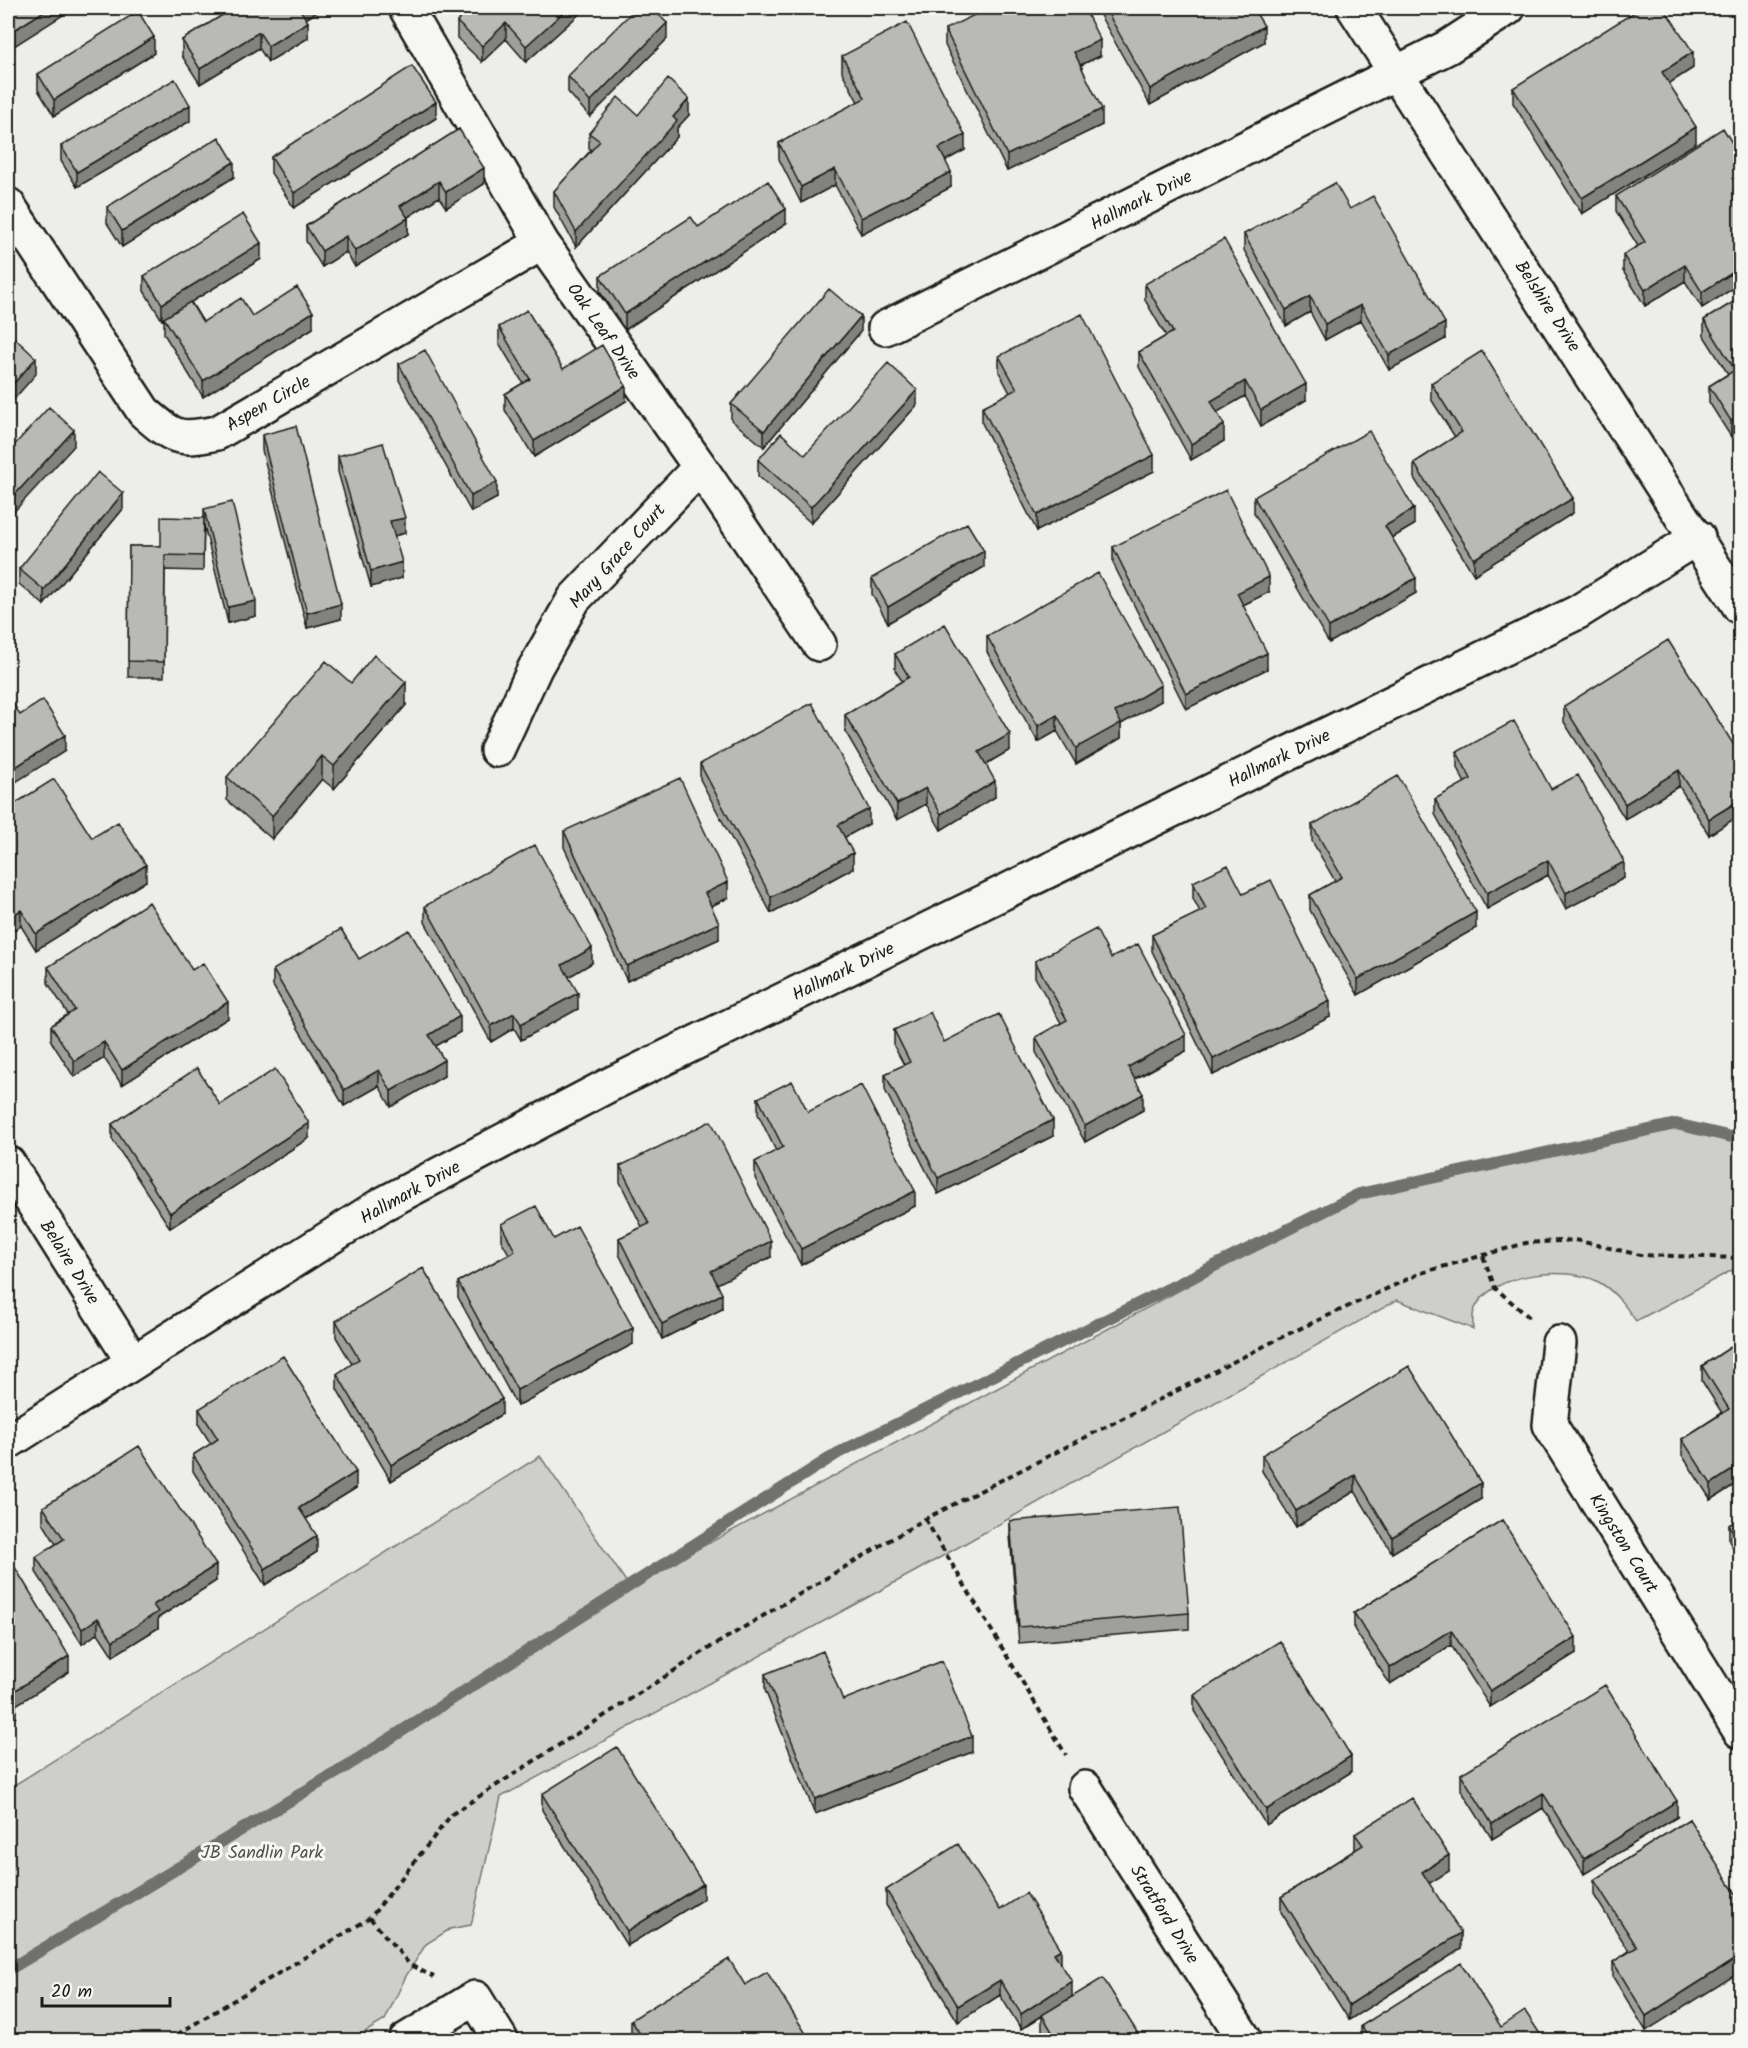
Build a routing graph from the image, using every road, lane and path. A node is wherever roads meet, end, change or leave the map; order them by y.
1 (406, 8) edge
2 (1354, 8) edge
3 (1508, 8) edge
4 (1396, 72) junction
5 (8, 205) edge
6 (542, 243) junction
7 (885, 328) dead end
8 (700, 467) junction
9 (1698, 537) junction
10 (1740, 606) edge
11 (819, 644) dead end
12 (497, 750) dead end
13 (8, 1163) edge
14 (1483, 1256) junction
15 (1740, 1258) edge
16 (1559, 1343) joint
17 (133, 1362) junction
18 (8, 1442) edge
19 (925, 1519) junction
20 (1740, 1731) edge
21 (1085, 1788) joint
22 (370, 1918) junction
23 (474, 1998) junction
24 (168, 2040) edge
25 (406, 2040) edge
26 (501, 2040) edge
27 (1245, 2040) edge

1 - 6 street, Oak Leaf Drive
2 - 4 street, Belshire Drive
3 - 4 street, Hallmark Drive
4 - 7 street, Hallmark Drive
4 - 9 street, Belshire Drive
5 - 6 street, Aspen Circle
6 - 8 street, Oak Leaf Drive
8 - 11 street, Oak Leaf Drive
8 - 12 street, Mary Grace Court
9 - 10 street, Belshire Drive
9 - 17 street, Hallmark Drive
13 - 17 street, Belaire Drive
14 - 15 path
14 - 16 path
14 - 19 path
16 - 20 street, Kingston Court
17 - 18 street, Hallmark Drive
19 - 21 path
19 - 22 path
21 - 27 street, Stratford Drive
22 - 23 path
22 - 24 path
23 - 25 street
23 - 26 street

